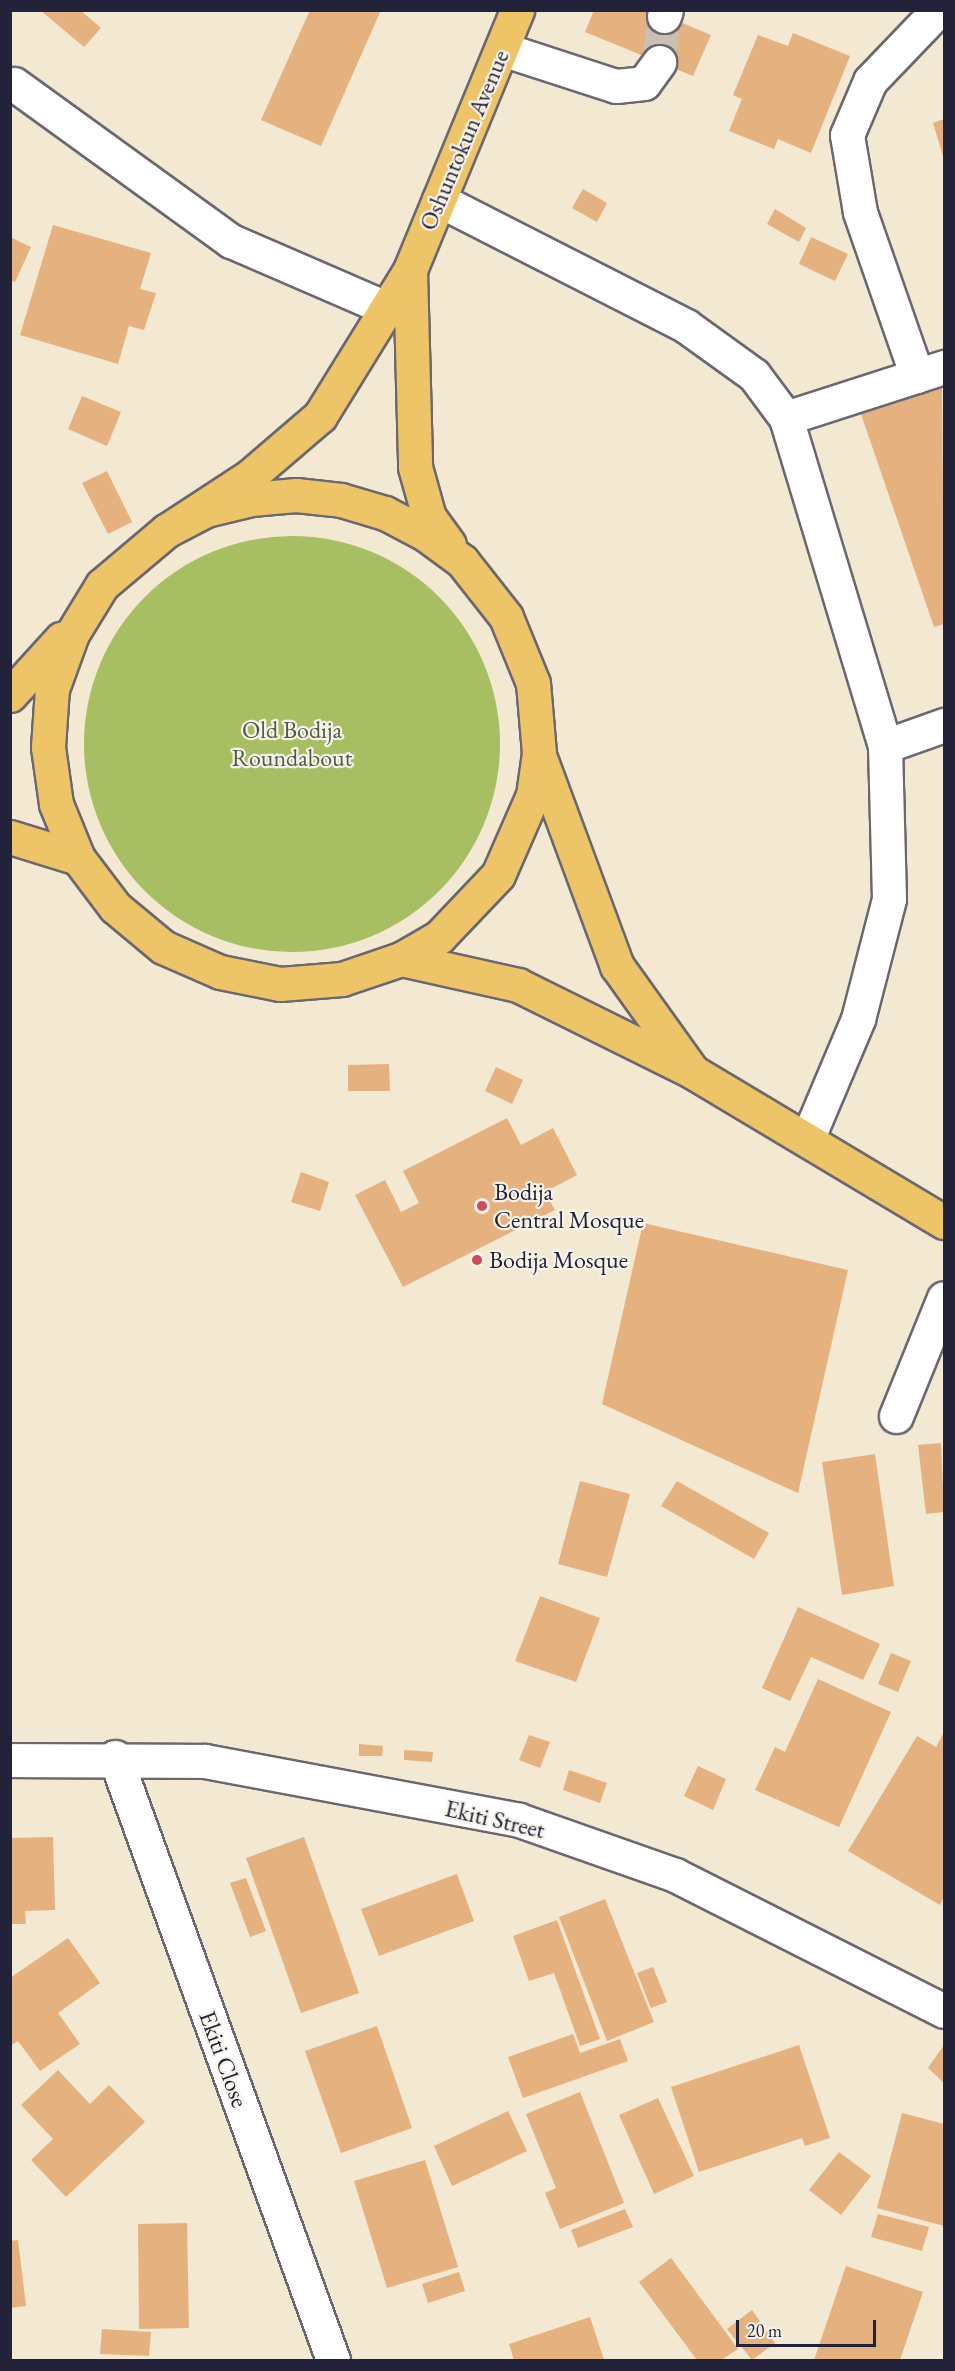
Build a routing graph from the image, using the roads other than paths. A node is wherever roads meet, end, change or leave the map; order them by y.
1 (518, 10) edge
2 (939, 10) edge
3 (502, 49) junction
4 (659, 62) tunnel mouth
5 (14, 84) dead end
6 (438, 200) junction
7 (410, 270) junction
8 (386, 308) junction
9 (931, 372) edge
10 (786, 418) junction
11 (166, 531) junction
12 (462, 561) junction
13 (102, 585) junction
14 (10, 695) edge
15 (945, 724) edge
16 (885, 746) junction
17 (539, 753) junction
18 (10, 837) edge
19 (78, 858) junction
20 (401, 959) junction
21 (693, 1072) junction
22 (807, 1140) junction
23 (945, 1222) edge
24 (945, 1298) edge
25 (896, 1416) dead end
26 (116, 1757) junction
27 (10, 1760) edge
28 (945, 2011) edge
29 (333, 2361) edge

1 - 3 main road, Oshuntokun Avenue
2 - 9 street
3 - 4 street
3 - 6 main road, Oshuntokun Avenue
5 - 8 street
6 - 7 main road, Oshuntokun Avenue
6 - 10 street
7 - 8 main road, Oshuntokun Avenue
7 - 12 main road, Oshuntokun Avenue
8 - 11 main road, Oshuntokun Avenue
9 - 10 street
10 - 16 street
11 - 12 main road
11 - 13 main road
12 - 17 main road
13 - 14 main road
13 - 19 main road
15 - 16 street
16 - 22 street
17 - 20 main road
17 - 21 main road
18 - 19 main road
19 - 20 main road
20 - 21 main road
21 - 22 main road
22 - 23 main road
24 - 25 street
26 - 27 street, Ekiti Street
26 - 28 street, Ekiti Street
26 - 29 street, Ekiti Close

